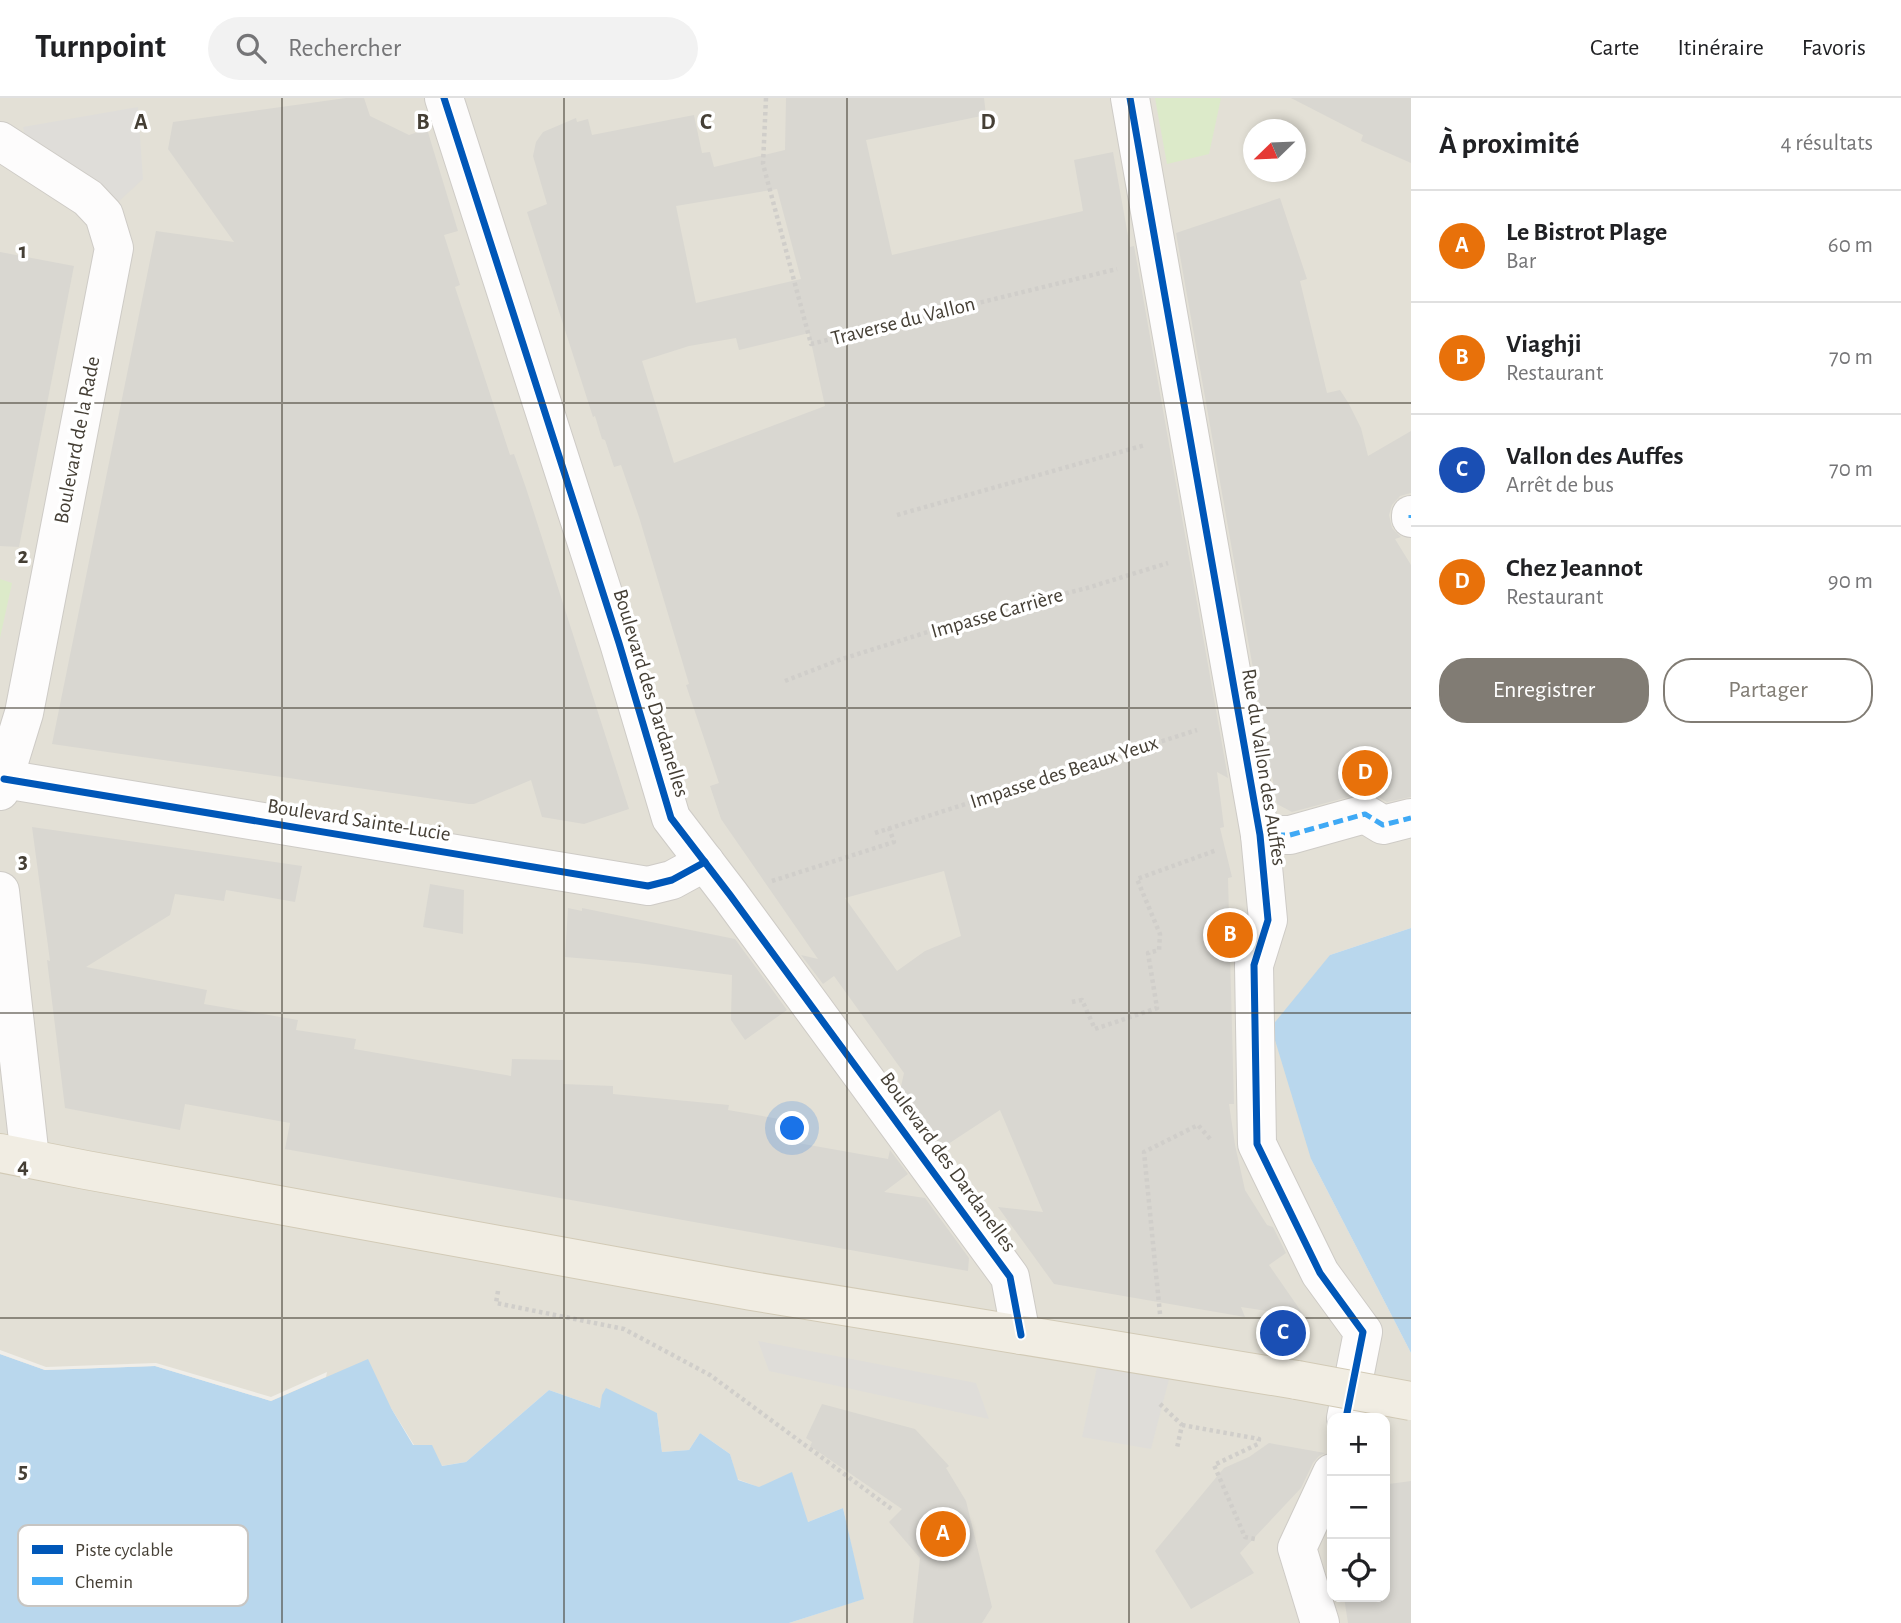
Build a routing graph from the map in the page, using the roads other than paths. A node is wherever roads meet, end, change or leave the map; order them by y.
1 (444, 98) edge
2 (1130, 98) edge
3 (0, 141) edge
4 (3, 775) edge
5 (1411, 818) edge
6 (1261, 835) junction
7 (705, 862) junction
8 (0, 891) edge
9 (15, 1155) edge
10 (1021, 1335) junction
11 (1411, 1401) edge
12 (1347, 1413) edge
13 (1331, 1476) edge
14 (1320, 1623) edge

1 - 7 street, Boulevard des Dardanelles
2 - 6 street, Rue du Vallon des Auffes
3 - 4 street, Boulevard de la Rade
4 - 7 street, Boulevard Sainte-Lucie
5 - 6 street, Rue du Vallon des Auffes
6 - 12 street, Rue du Vallon des Auffes
7 - 10 street, Boulevard des Dardanelles
8 - 9 street
9 - 10 main road
10 - 11 main road, bridge
13 - 14 street

